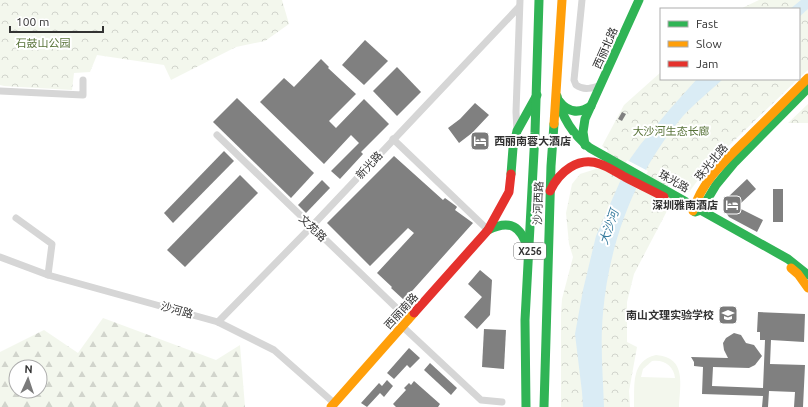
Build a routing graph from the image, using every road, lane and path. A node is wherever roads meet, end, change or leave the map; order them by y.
1 (539, 0) edge
2 (562, 0) edge
3 (582, 0) edge
4 (640, 0) edge
5 (519, 4) edge
6 (808, 78) edge
7 (83, 80) dead end
8 (601, 85) junction
9 (556, 86) junction
10 (808, 88) edge
11 (0, 91) edge
12 (537, 95) junction
13 (557, 98) junction
14 (591, 106) junction
15 (517, 131) junction
16 (217, 135) dead end
17 (393, 140) junction
18 (585, 145) junction
19 (606, 162) junction
20 (550, 192) junction
21 (696, 210) junction
22 (16, 218) dead end
23 (312, 226) junction
24 (488, 230) junction
25 (0, 257) edge
26 (529, 258) junction
27 (48, 275) junction
28 (808, 275) edge
29 (808, 288) edge
30 (218, 322) junction
31 (406, 324) junction
32 (502, 402) dead end
33 (332, 405) edge
34 (526, 407) edge
35 (544, 407) edge

1 - 12 main road, 沙河西路 / X256
2 - 9 main road, 沙河西路 / X256
3 - 8 street
4 - 8 main road, 西丽北路
5 - 15 street
5 - 17 street, 新光路
6 - 21 main road, 珠光北路
7 - 11 street
8 - 14 main road, 西丽北路
9 - 13 main road, 珠光路
9 - 20 main road, 沙河西路 / X256
10 - 21 main road, 珠光北路
12 - 15 main road, 西丽南路
12 - 26 main road, 沙河西路 / X256
13 - 14 main road
13 - 18 main road, 珠光路
14 - 18 main road, 西丽北路
15 - 24 main road, 西丽南路
16 - 23 street, 文苑路
17 - 23 street, 新光路
17 - 24 street
18 - 19 main road, 珠光路
19 - 20 main road, 珠光路
19 - 21 main road, 珠光路
20 - 35 main road, 沙河西路 / X256
21 - 28 main road, 珠光路
21 - 29 main road, 珠光路
22 - 27 street
23 - 30 street, 新光路
23 - 31 street, 文苑路
24 - 26 main road
24 - 31 main road, 西丽南路
25 - 27 street, 沙河路
26 - 34 main road, 沙河西路 / X256
27 - 30 street, 沙河路
30 - 33 street, 沙河路
31 - 32 street, 文苑路
31 - 33 main road, 西丽南路

